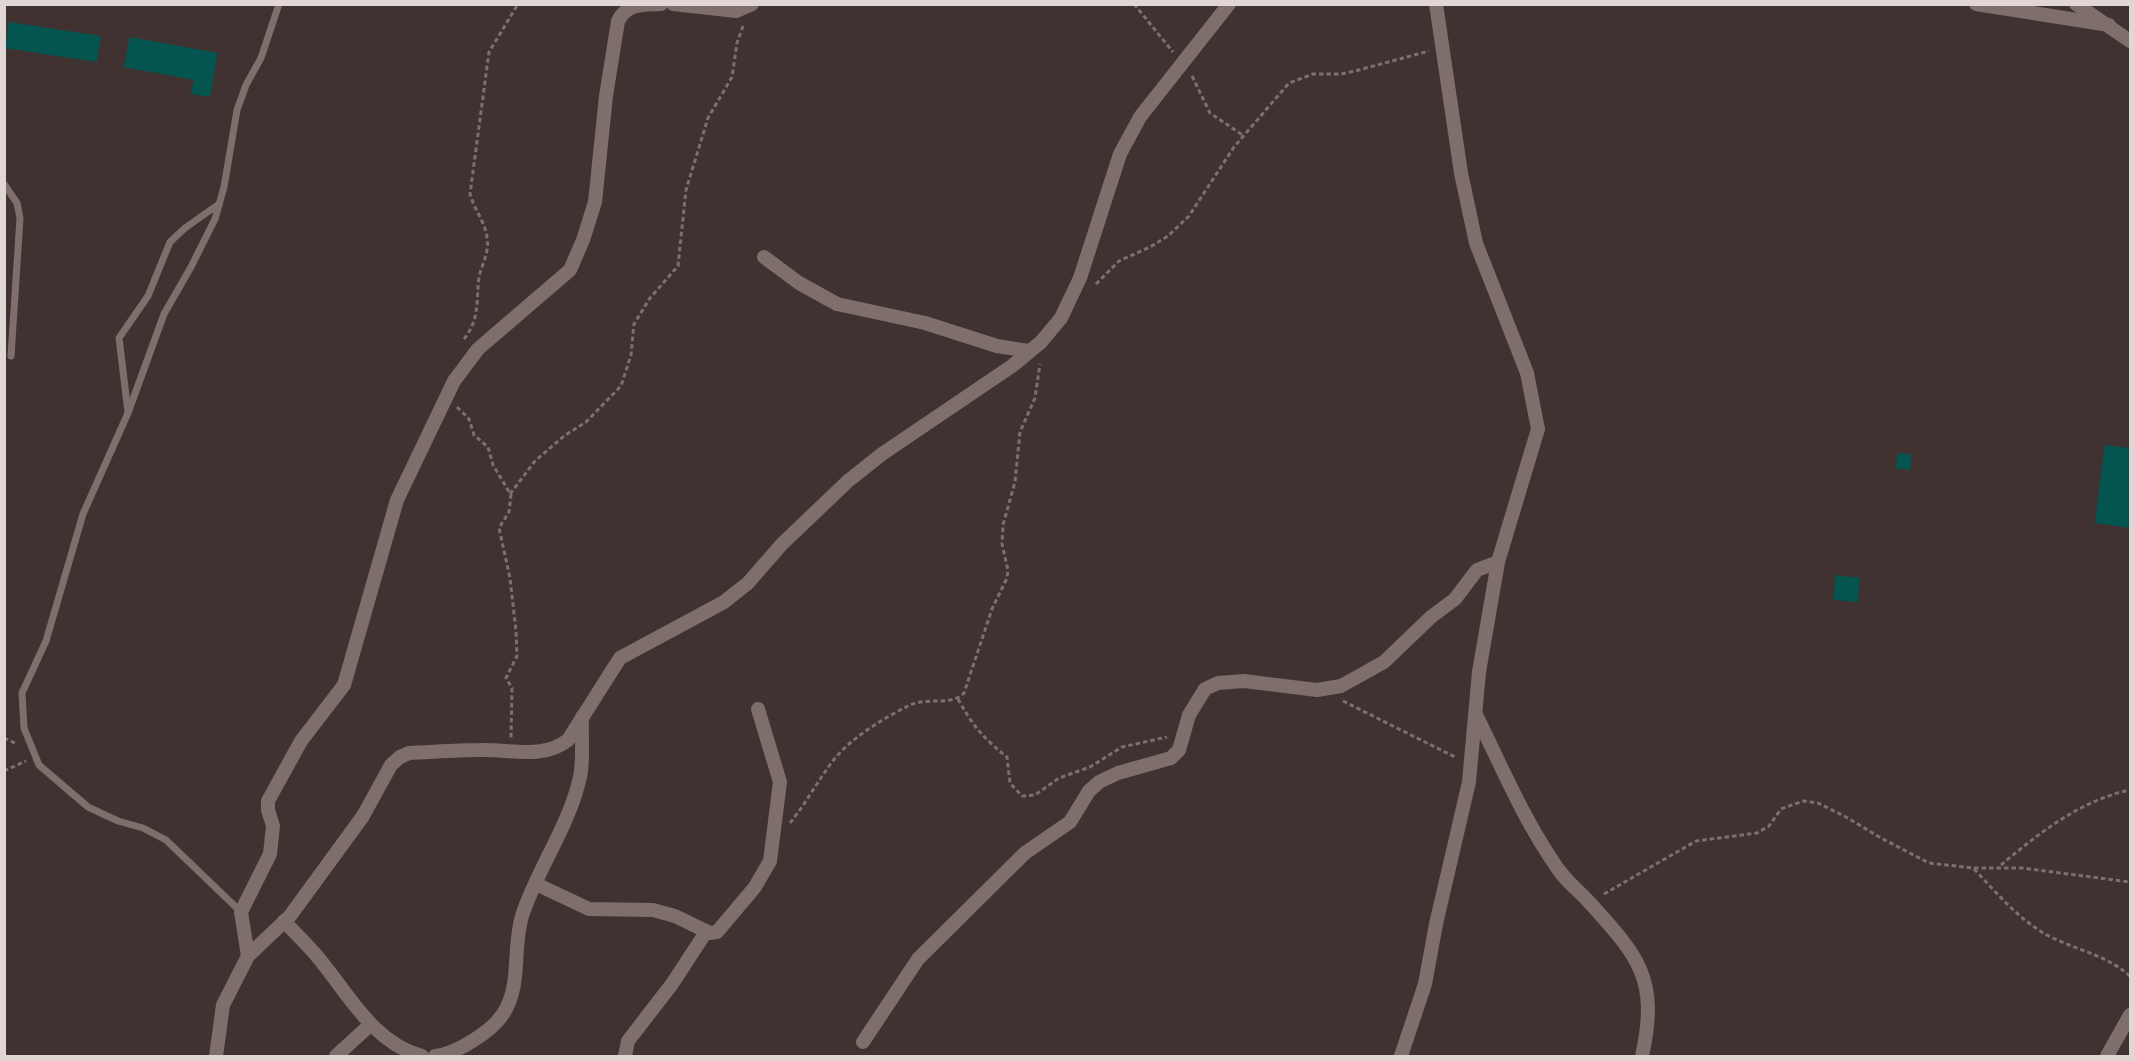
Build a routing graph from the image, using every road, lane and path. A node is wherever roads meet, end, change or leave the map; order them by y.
1 (279, 4) edge
2 (518, 4) edge
3 (662, 4) edge
4 (673, 4) edge
5 (1134, 4) edge
6 (1229, 4) edge
7 (1436, 4) edge
8 (1976, 4) edge
9 (2076, 4) edge
10 (750, 6) edge
11 (2109, 25) junction
12 (2130, 41) edge
13 (1442, 48) junction
14 (1181, 63) junction
15 (1244, 136) junction
16 (4, 184) edge
17 (219, 204) junction
18 (764, 257) dead end
19 (1093, 287) dead end
20 (1041, 342) junction
21 (459, 347) dead end
22 (1029, 351) junction
23 (11, 356) dead end
24 (446, 398) junction
25 (128, 412) junction
26 (510, 494) junction
27 (1498, 562) junction
28 (1328, 690) junction
29 (958, 699) junction
30 (758, 709) dead end
31 (1475, 713) junction
32 (582, 715) junction
33 (1170, 734) dead end
34 (510, 750) junction
35 (36, 757) junction
36 (1470, 764) junction
37 (4, 771) edge
38 (2130, 790) edge
39 (788, 826) dead end
40 (2000, 866) junction
41 (1973, 868) junction
42 (2130, 882) edge
43 (536, 884) junction
44 (1589, 902) junction
45 (241, 912) junction
46 (284, 921) junction
47 (706, 932) junction
48 (248, 956) junction
49 (2130, 976) edge
50 (2130, 1015) edge
51 (370, 1025) junction
52 (863, 1042) dead end
53 (462, 1052) edge
54 (216, 1056) edge
55 (336, 1056) edge
56 (422, 1056) edge
57 (435, 1056) edge
58 (625, 1056) edge
59 (1401, 1056) edge
60 (1642, 1056) edge
61 (2108, 1056) edge

1 - 17 lane
2 - 21 path
3 - 24 street
4 - 10 street
5 - 14 path
6 - 14 street
7 - 13 street
8 - 11 street
9 - 11 street
10 - 26 path
11 - 12 street
13 - 15 path
13 - 27 street
14 - 15 path
14 - 20 street
15 - 19 path
16 - 23 lane
17 - 25 lane
17 - 25 lane
18 - 22 street
20 - 22 street
20 - 29 path
22 - 32 street
24 - 26 path
24 - 45 street
25 - 35 lane
26 - 34 path
27 - 28 street
27 - 31 street
28 - 36 path
28 - 52 street
29 - 33 path
29 - 39 path
30 - 47 street
31 - 36 street
31 - 44 street
32 - 34 street
32 - 43 street
34 - 46 street
35 - 37 path
35 - 45 lane
36 - 59 street
38 - 40 path
40 - 41 path
40 - 42 path
41 - 44 path
41 - 49 path
43 - 47 street
43 - 53 street
44 - 60 street
45 - 48 street
46 - 48 street
46 - 51 street
47 - 58 street
48 - 54 street
50 - 61 street
51 - 55 street
51 - 56 street
53 - 57 street

